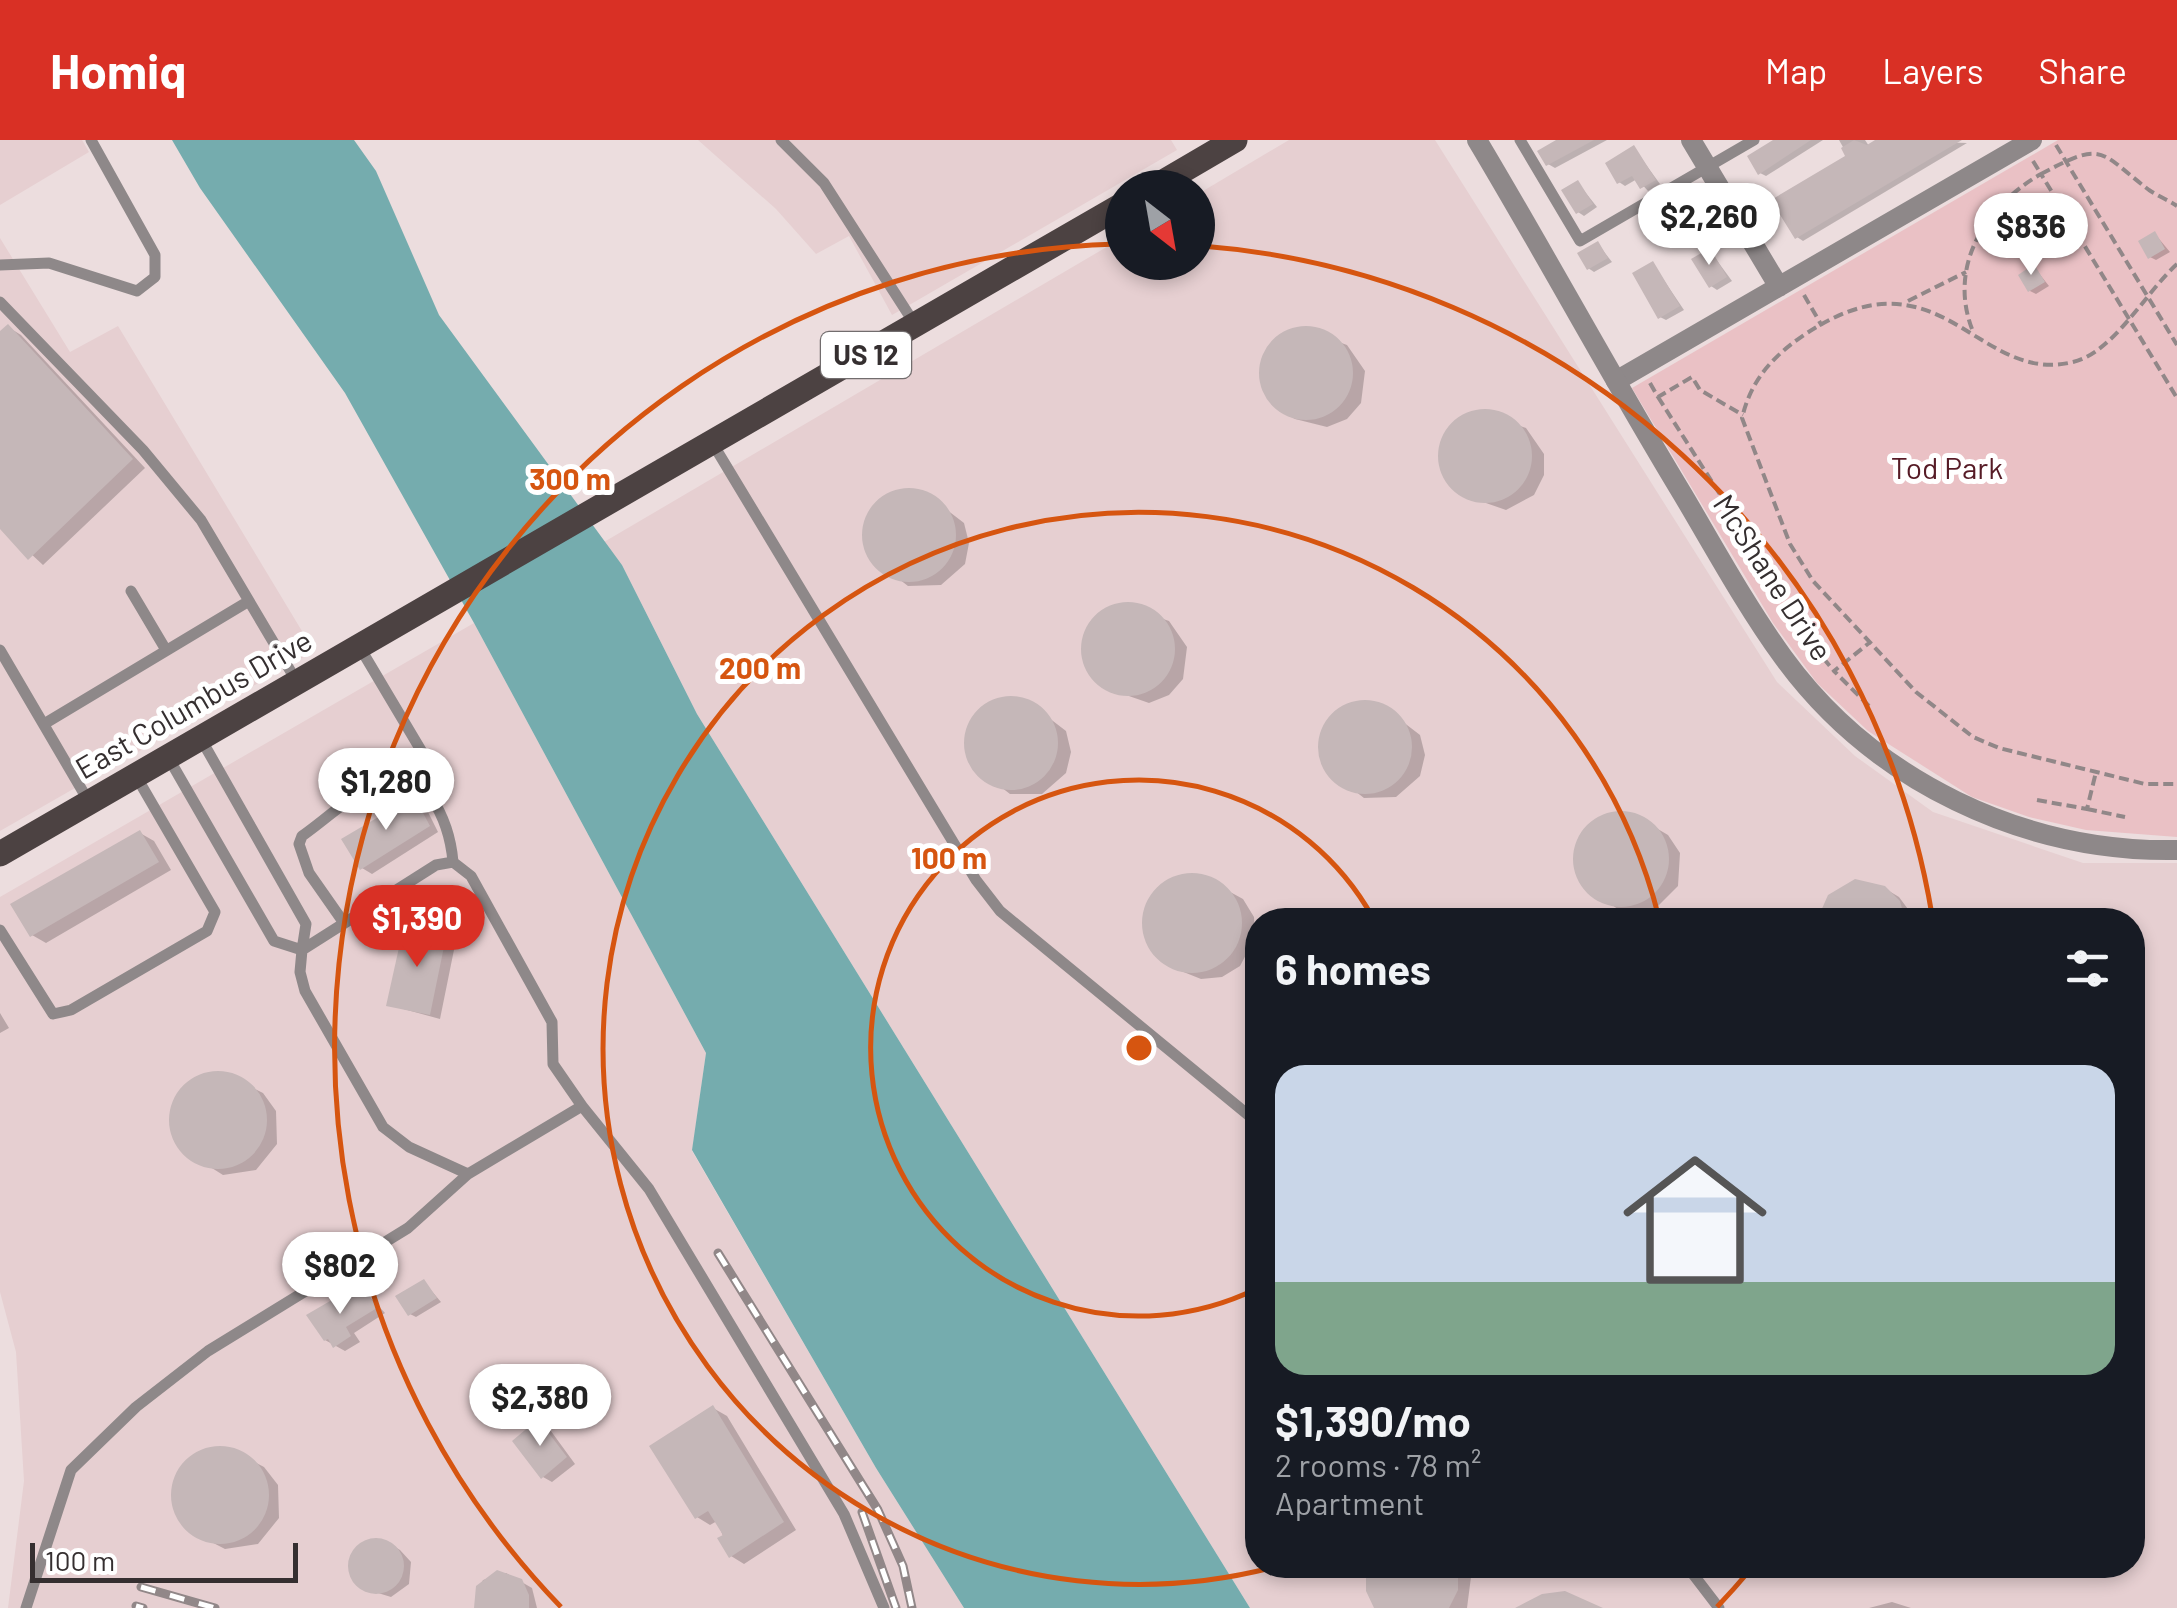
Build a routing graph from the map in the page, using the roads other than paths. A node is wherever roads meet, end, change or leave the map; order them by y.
1 (92, 140) edge
2 (781, 140) edge
3 (1235, 140) edge
4 (1476, 140) edge
5 (1520, 140) edge
6 (1690, 140) edge
7 (1754, 140) edge
8 (2032, 150) edge
9 (1707, 168) junction
10 (1184, 170) edge
11 (1105, 215) edge
12 (0, 265) edge
13 (1786, 282) junction
14 (0, 302) edge
15 (916, 326) junction
16 (1616, 381) junction
17 (712, 444) junction
18 (131, 591) dead end
19 (249, 600) junction
20 (359, 646) junction
21 (0, 650) edge
22 (166, 650) junction
23 (296, 682) junction
24 (44, 724) junction
25 (201, 739) junction
26 (168, 758) junction
27 (136, 776) junction
28 (417, 780) junction
29 (90, 803) junction
30 (2177, 850) edge
31 (0, 854) edge
32 (453, 862) junction
33 (344, 924) junction
34 (0, 930) edge
35 (302, 950) junction
36 (582, 1106) junction
37 (1245, 1112) edge
38 (468, 1174) junction
39 (1696, 1578) edge
40 (26, 1608) edge
41 (884, 1608) edge
42 (1720, 1608) edge

1 - 12 lane
2 - 15 lane
3 - 10 main road
4 - 16 street, McShane Drive
5 - 9 lane
6 - 9 street
7 - 9 lane
8 - 13 street
9 - 13 street
11 - 15 main road, US 12
13 - 16 street
14 - 19 lane
15 - 17 main road, US 12
16 - 30 street, McShane Drive
17 - 20 main road, East Columbus Drive / US 12
17 - 37 lane
18 - 22 lane
19 - 22 lane
19 - 23 lane
20 - 23 main road, East Columbus Drive / US 12
20 - 28 lane
21 - 24 lane
22 - 24 lane
23 - 25 main road, East Columbus Drive / US 12
24 - 29 lane
25 - 26 main road, East Columbus Drive / US 12
25 - 35 lane
26 - 27 main road, East Columbus Drive / US 12
26 - 35 lane
27 - 29 main road, East Columbus Drive / US 12
27 - 34 lane
28 - 32 lane
28 - 33 lane
29 - 31 main road, East Columbus Drive / US 12
32 - 33 lane
32 - 36 lane
33 - 35 lane
35 - 38 lane
36 - 38 lane
36 - 41 lane
38 - 40 lane
39 - 42 lane

